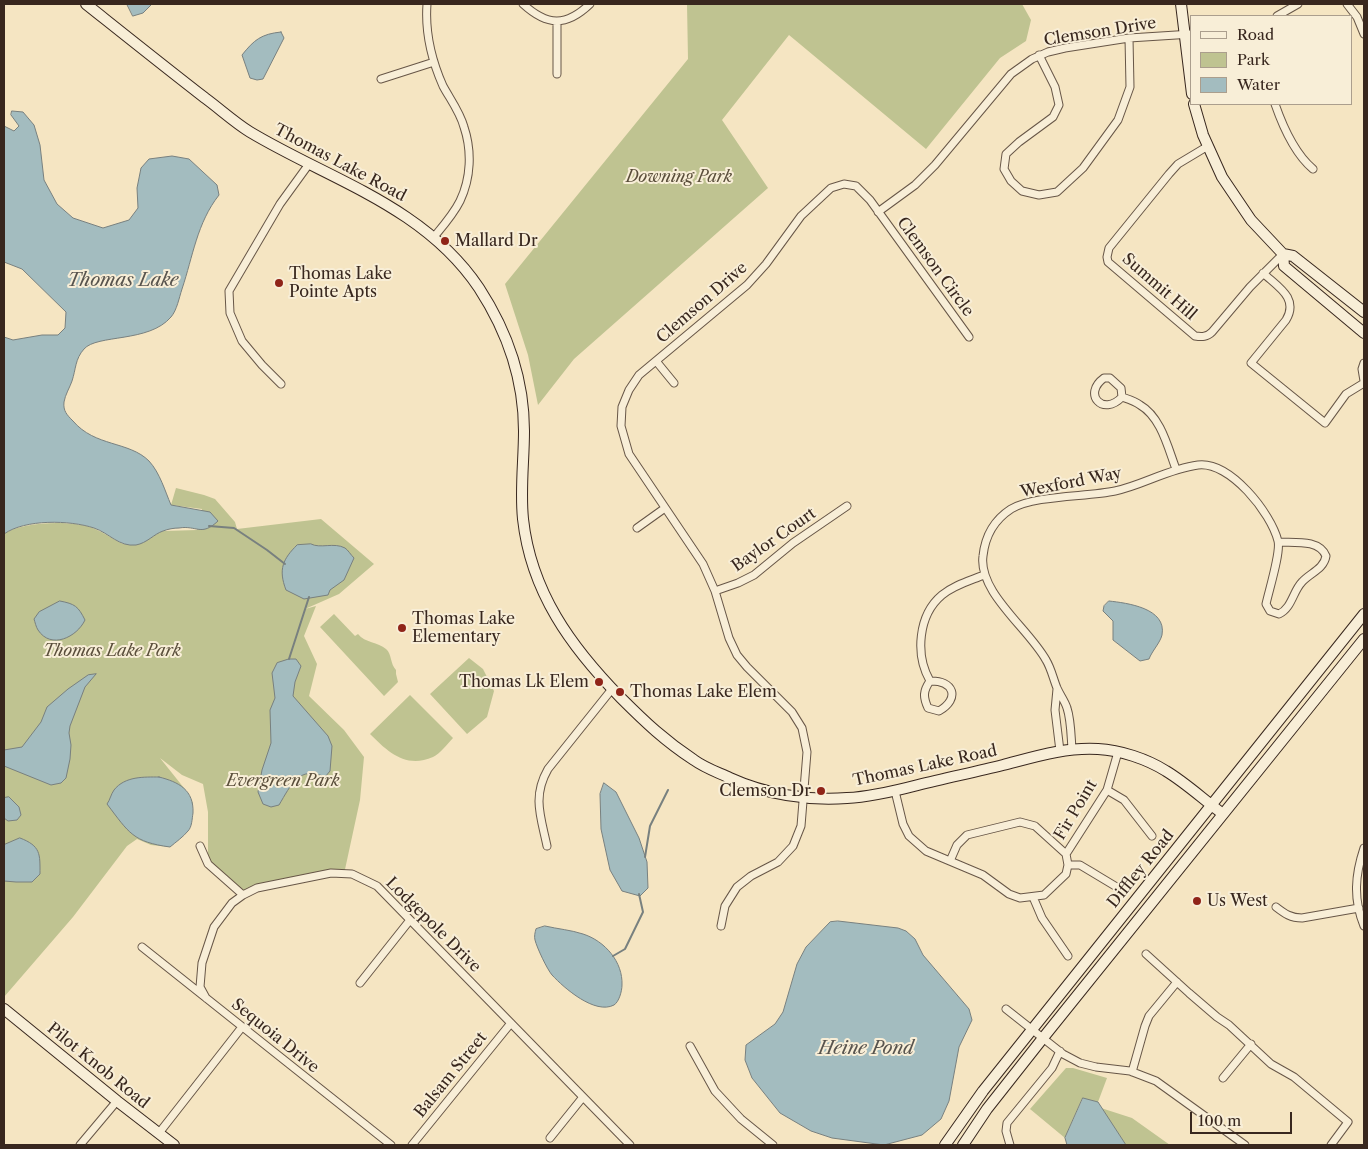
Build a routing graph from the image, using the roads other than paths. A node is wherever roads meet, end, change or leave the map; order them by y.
1 (86, 4) edge
2 (427, 4) edge
3 (523, 4) edge
4 (590, 4) edge
5 (1181, 4) edge
6 (1298, 4) edge
7 (1347, 4) edge
8 (1280, 15) edge
9 (557, 21) junction
10 (1188, 34) edge
11 (1364, 34) edge
12 (1129, 38) junction
13 (1039, 55) junction
14 (434, 62) junction
15 (1190, 64) edge
16 (557, 74) dead end
17 (381, 79) dead end
18 (1194, 105) edge
19 (1275, 105) edge
20 (1208, 146) junction
21 (309, 164) junction
22 (1314, 169) dead end
23 (878, 212) junction
24 (433, 238) junction
25 (1283, 254) junction
26 (1263, 273) junction
27 (1364, 312) edge
28 (1364, 333) edge
29 (970, 337) dead end
30 (656, 361) junction
31 (1364, 363) edge
32 (1364, 382) edge
33 (674, 383) dead end
34 (281, 384) dead end
35 (1122, 397) junction
36 (1176, 469) junction
37 (847, 506) dead end
38 (665, 508) junction
39 (636, 528) dead end
40 (1279, 542) junction
41 (984, 576) junction
42 (715, 591) junction
43 (1364, 614) edge
44 (1364, 639) edge
45 (930, 681) junction
46 (612, 689) junction
47 (1057, 689) junction
48 (1072, 749) junction
49 (1060, 751) junction
50 (1118, 752) junction
51 (1107, 790) junction
52 (895, 791) junction
53 (804, 798) junction
54 (1211, 806) junction
55 (1223, 814) junction
56 (1152, 836) dead end
57 (200, 846) dead end
58 (547, 846) dead end
59 (1364, 848) edge
60 (1066, 854) junction
61 (950, 861) junction
62 (1068, 865) junction
63 (1120, 889) dead end
64 (243, 895) junction
65 (1033, 897) junction
66 (1276, 907) dead end
67 (1359, 908) junction
68 (410, 920) junction
69 (721, 926) dead end
70 (1364, 926) edge
71 (142, 947) dead end
72 (1146, 954) dead end
73 (1068, 956) dead end
74 (1178, 982) junction
75 (360, 983) dead end
76 (206, 998) junction
77 (4, 1009) edge
78 (1006, 1009) dead end
79 (511, 1022) junction
80 (242, 1027) junction
81 (1038, 1034) junction
82 (1251, 1044) junction
83 (690, 1046) dead end
84 (1060, 1051) junction
85 (1132, 1072) junction
86 (1222, 1078) dead end
87 (583, 1097) junction
88 (117, 1101) junction
89 (159, 1133) junction
90 (550, 1138) dead end
91 (80, 1145) edge
92 (174, 1145) edge
93 (391, 1145) edge
94 (412, 1145) edge
95 (630, 1145) edge
96 (773, 1145) edge
97 (945, 1145) edge
98 (963, 1145) edge
99 (1010, 1145) edge
100 (1245, 1145) edge
101 (1331, 1145) edge

1 - 21 street, Thomas Lake Road
2 - 14 street
3 - 9 street
4 - 9 street
5 - 10 street
6 - 8 street
7 - 11 street
9 - 16 street
10 - 12 street, Clemson Drive
10 - 15 street
12 - 13 street, Clemson Drive
12 - 13 street
13 - 23 street, Clemson Drive
14 - 17 street
14 - 24 street
18 - 20 street
19 - 22 street
20 - 25 street
20 - 26 street, Summit Hill
21 - 24 street, Thomas Lake Road
21 - 34 street
23 - 29 street, Clemson Circle
23 - 30 street, Clemson Drive
24 - 46 street, Thomas Lake Road
25 - 26 street, Summit Hill
25 - 27 street
25 - 28 street
26 - 32 street
30 - 33 street
30 - 38 street, Clemson Drive
31 - 32 street
35 - 35 street
35 - 36 street
36 - 40 street, Wexford Way
36 - 41 street, Wexford Way
37 - 42 street, Baylor Court
38 - 39 street
38 - 42 street, Clemson Drive
40 - 40 street
41 - 45 street
41 - 47 street, Wexford Way
42 - 53 street, Clemson Drive
43 - 54 street, Diffley Road
44 - 55 street, Diffley Road
45 - 45 street
46 - 53 street, Thomas Lake Road
46 - 58 street
47 - 48 street, Wexford Way
47 - 49 street, Wexford Way
48 - 49 street, Thomas Lake Road
48 - 50 street, Thomas Lake Road
49 - 52 street, Thomas Lake Road
50 - 51 street, Fir Point
50 - 54 street, Thomas Lake Road
51 - 56 street
51 - 60 street, Fir Point
52 - 53 street, Thomas Lake Road
52 - 61 street
53 - 69 street, Clemson Drive
54 - 55 street, Thomas Lake Road
54 - 81 street, Diffley Road
55 - 81 street, Diffley Road
57 - 64 street
59 - 67 street
60 - 61 street
60 - 62 street
61 - 65 street
62 - 63 street
62 - 65 street
64 - 68 street, Lodgepole Drive
64 - 76 street, Lodgepole Drive
65 - 73 street
66 - 67 street
67 - 70 street
68 - 75 street
68 - 79 street, Lodgepole Drive
71 - 76 street, Sequoia Drive
72 - 74 street
74 - 82 street
74 - 85 street
76 - 80 street, Sequoia Drive
77 - 88 street, Pilot Knob Road
78 - 81 street
79 - 87 street, Lodgepole Drive
79 - 94 street, Balsam Street
80 - 89 street
80 - 93 street, Sequoia Drive
81 - 84 street
81 - 97 street, Diffley Road
81 - 98 street, Diffley Road
82 - 86 street
82 - 101 street
83 - 96 street
84 - 85 street
84 - 99 street
85 - 100 street
87 - 90 street
87 - 95 street, Lodgepole Drive
88 - 89 street, Pilot Knob Road
88 - 91 street
89 - 92 street, Pilot Knob Road

